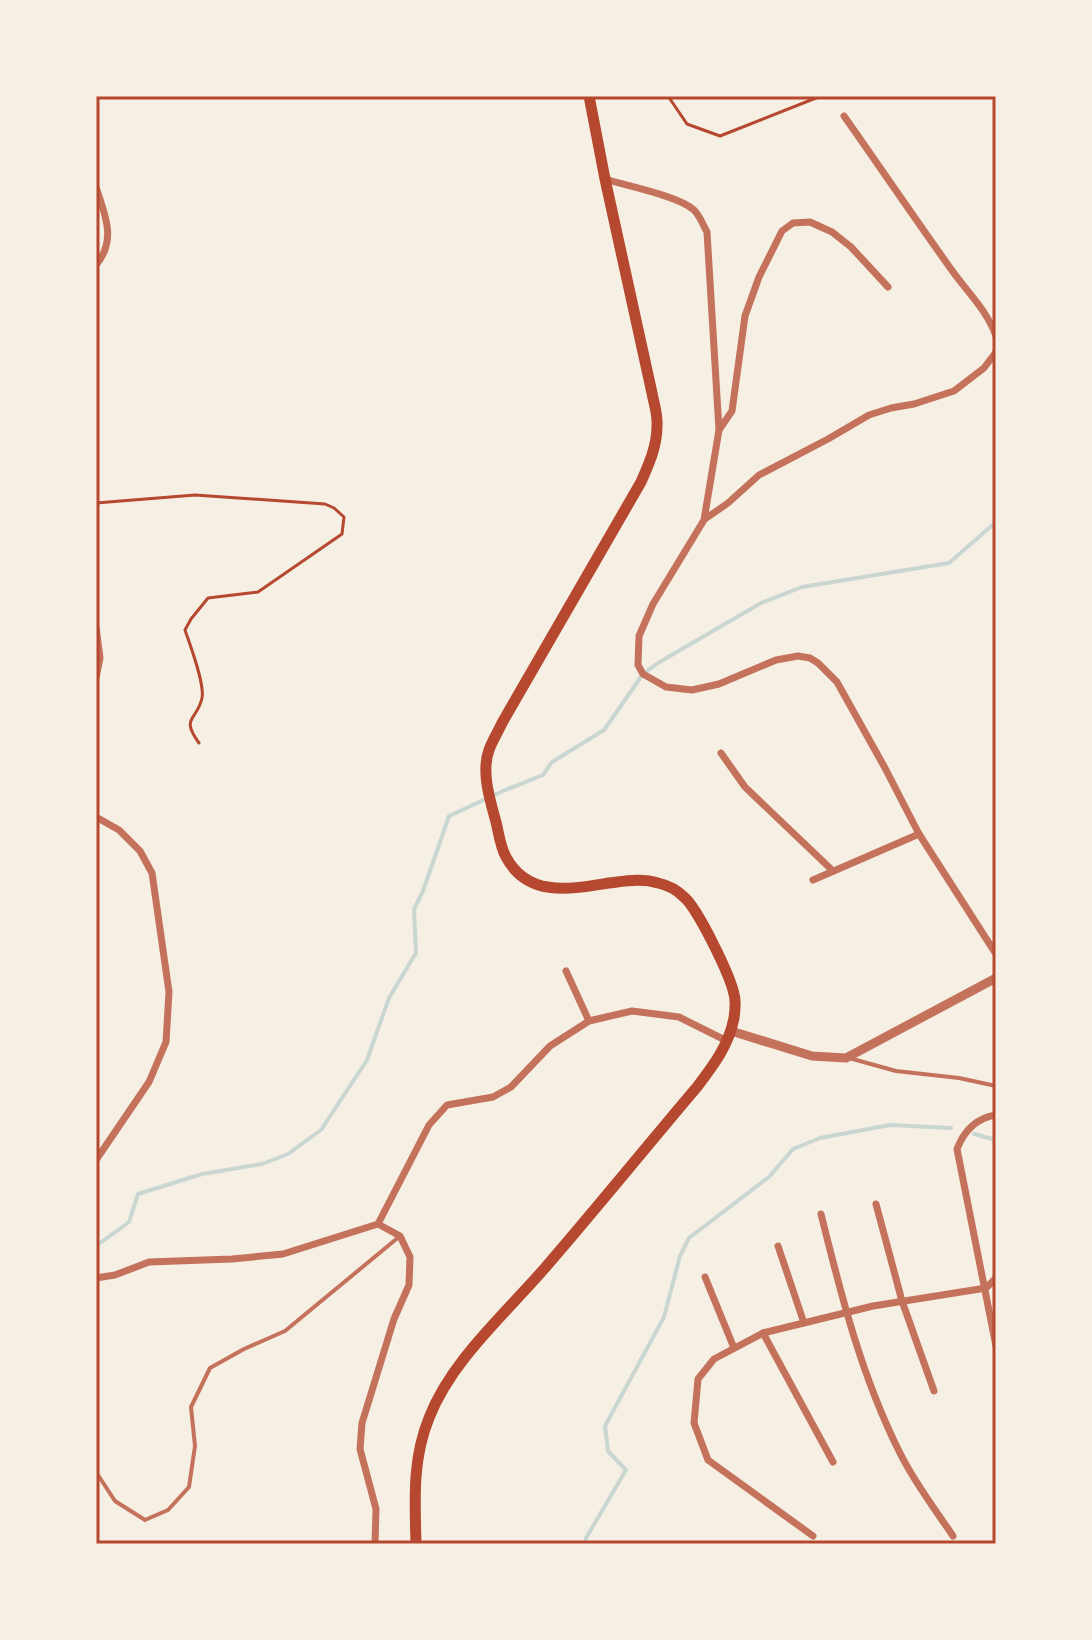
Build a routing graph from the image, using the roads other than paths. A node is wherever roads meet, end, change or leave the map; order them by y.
1 (589, 96) edge
2 (844, 116) dead end
3 (605, 179) junction
4 (96, 187) edge
5 (96, 265) edge
6 (888, 287) dead end
7 (996, 336) edge
8 (996, 352) edge
9 (719, 430) junction
10 (704, 520) junction
11 (96, 627) edge
12 (96, 678) edge
13 (721, 753) dead end
14 (96, 817) edge
15 (919, 834) junction
16 (833, 871) junction
17 (813, 880) dead end
18 (996, 954) edge
19 (566, 971) dead end
20 (996, 978) edge
21 (589, 1021) junction
22 (729, 1036) junction
23 (846, 1058) junction
24 (996, 1086) edge
25 (996, 1115) edge
26 (96, 1160) edge
27 (876, 1204) dead end
28 (821, 1214) dead end
29 (378, 1224) junction
30 (400, 1236) junction
31 (778, 1246) dead end
32 (705, 1277) dead end
33 (96, 1278) edge
34 (996, 1278) edge
35 (986, 1288) junction
36 (902, 1301) junction
37 (846, 1312) junction
38 (804, 1323) junction
39 (763, 1333) junction
40 (996, 1346) edge
41 (734, 1348) junction
42 (934, 1391) dead end
43 (833, 1462) dead end
44 (96, 1472) edge
45 (813, 1536) dead end
46 (953, 1536) dead end
47 (375, 1544) edge
48 (416, 1544) edge

1 - 3 main road
2 - 7 street
3 - 9 street
3 - 22 main road
4 - 5 street
6 - 9 street
8 - 10 street
9 - 10 street
10 - 15 street
11 - 12 street
13 - 16 street
14 - 26 street
15 - 16 street
15 - 18 street
16 - 17 street
19 - 21 street
20 - 23 street
21 - 22 street
21 - 29 street
22 - 23 street
22 - 48 main road
23 - 24 lane
25 - 35 street
27 - 36 street
28 - 37 street
29 - 30 street
29 - 33 street
30 - 44 lane
30 - 47 street
31 - 38 street
32 - 41 street
34 - 35 street
35 - 36 street
35 - 40 street
36 - 37 street
36 - 42 street
37 - 38 street
37 - 46 street
38 - 39 street
39 - 41 street
39 - 43 street
41 - 45 street

